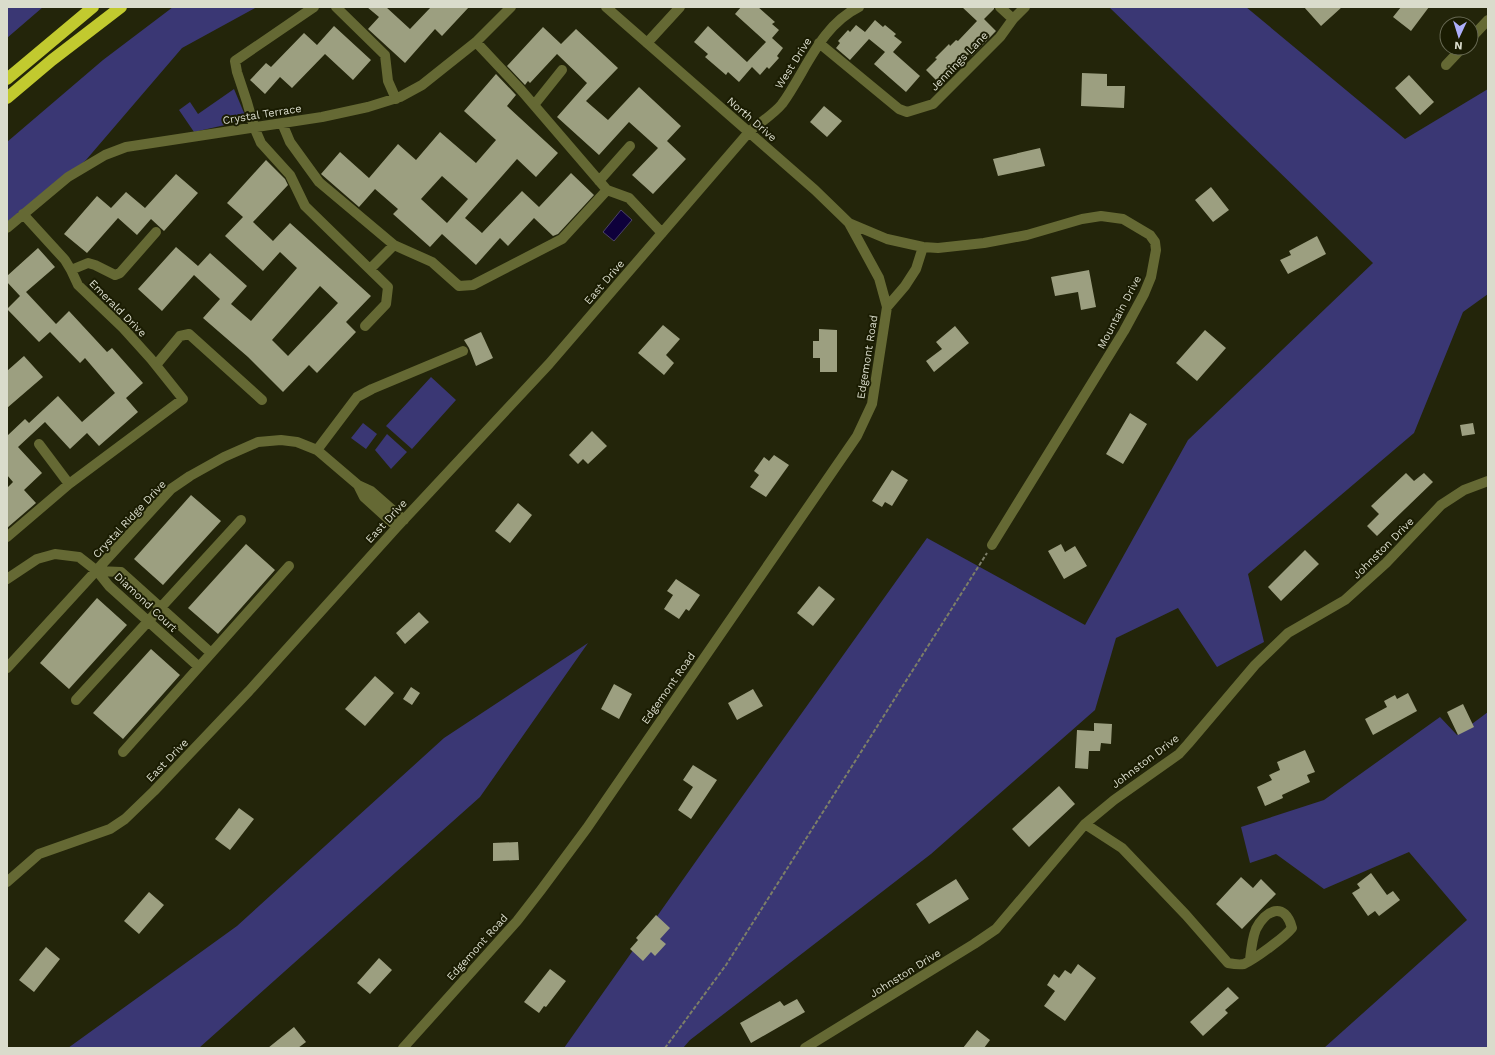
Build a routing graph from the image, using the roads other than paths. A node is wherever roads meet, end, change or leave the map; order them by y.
1 (93, 7) edge
2 (120, 7) edge
3 (314, 7) edge
4 (336, 7) edge
5 (511, 7) edge
6 (606, 7) edge
7 (680, 7) edge
8 (859, 7) edge
9 (1000, 7) edge
10 (1025, 7) edge
11 (1013, 19) junction
12 (1488, 20) edge
13 (1479, 30) edge
14 (476, 42) junction
15 (647, 43) junction
16 (819, 43) junction
17 (1454, 56) edge
18 (1446, 65) dead end
19 (562, 70) dead end
20 (7, 79) edge
21 (7, 98) edge
22 (396, 98) junction
23 (534, 105) junction
24 (282, 123) junction
25 (254, 127) junction
26 (749, 132) junction
27 (630, 146) dead end
28 (599, 180) junction
29 (607, 190) junction
30 (23, 214) junction
31 (849, 223) junction
32 (7, 228) edge
33 (156, 232) dead end
34 (662, 233) junction
35 (887, 239) joint
36 (394, 246) junction
37 (923, 247) junction
38 (370, 269) junction
39 (71, 270) junction
40 (887, 307) junction
41 (365, 326) dead end
42 (463, 351) dead end
43 (156, 365) junction
44 (262, 400) dead end
45 (39, 444) dead end
46 (317, 450) junction
47 (1488, 481) edge
48 (69, 484) junction
49 (241, 520) dead end
50 (400, 523) junction
51 (7, 536) edge
52 (992, 545) road end
53 (289, 566) dead end
54 (96, 571) junction
55 (7, 579) edge
56 (161, 608) junction
57 (148, 622) junction
58 (211, 653) junction
59 (198, 667) junction
60 (7, 668) edge
61 (76, 700) dead end
62 (123, 752) dead end
63 (1085, 824) junction
64 (7, 882) edge
65 (1250, 960) junction
66 (403, 1048) edge
67 (805, 1048) edge

1 - 20 highway
2 - 21 highway
3 - 25 street
4 - 22 street
5 - 14 street, Crystal Terrace
6 - 15 street, North Drive
7 - 15 street
8 - 16 street, West Drive
9 - 11 street
10 - 11 street
11 - 16 street, Jennings Lane
12 - 13 street
14 - 22 street, Crystal Terrace
14 - 23 street
15 - 26 street, North Drive
16 - 26 street, West Drive
17 - 18 street
19 - 23 street
22 - 24 street, Crystal Terrace
23 - 28 street
24 - 25 street, Crystal Terrace
24 - 36 street
25 - 30 street, Crystal Terrace
25 - 38 street
26 - 31 street, North Drive
26 - 34 street, East Drive
27 - 28 street
28 - 29 street
29 - 34 street
29 - 36 street
30 - 32 street
30 - 39 street, Emerald Drive
31 - 35 street, North Drive
31 - 40 street, Edgemont Road
33 - 39 street
34 - 50 street, East Drive
35 - 37 street, Mountain Drive
36 - 38 street
37 - 40 street, Edgemont Road
37 - 52 street, Mountain Drive
38 - 41 street
39 - 43 street, Emerald Drive
40 - 66 street, Edgemont Road
42 - 46 street
43 - 44 street
43 - 48 street, Emerald Drive
45 - 48 street
46 - 50 street, Crystal Ridge Drive
46 - 54 street, Crystal Ridge Drive
47 - 63 street, Johnston Drive
48 - 51 street
49 - 56 street
50 - 64 street, East Drive
53 - 58 street
54 - 55 street
54 - 56 street, Diamond Court
54 - 57 street, Diamond Court
54 - 60 street, Crystal Ridge Drive
56 - 57 street
56 - 58 street, Diamond Court
57 - 59 street, Diamond Court
57 - 61 street
58 - 59 street
59 - 62 street
63 - 65 street
63 - 67 street, Johnston Drive
65 - 65 street

